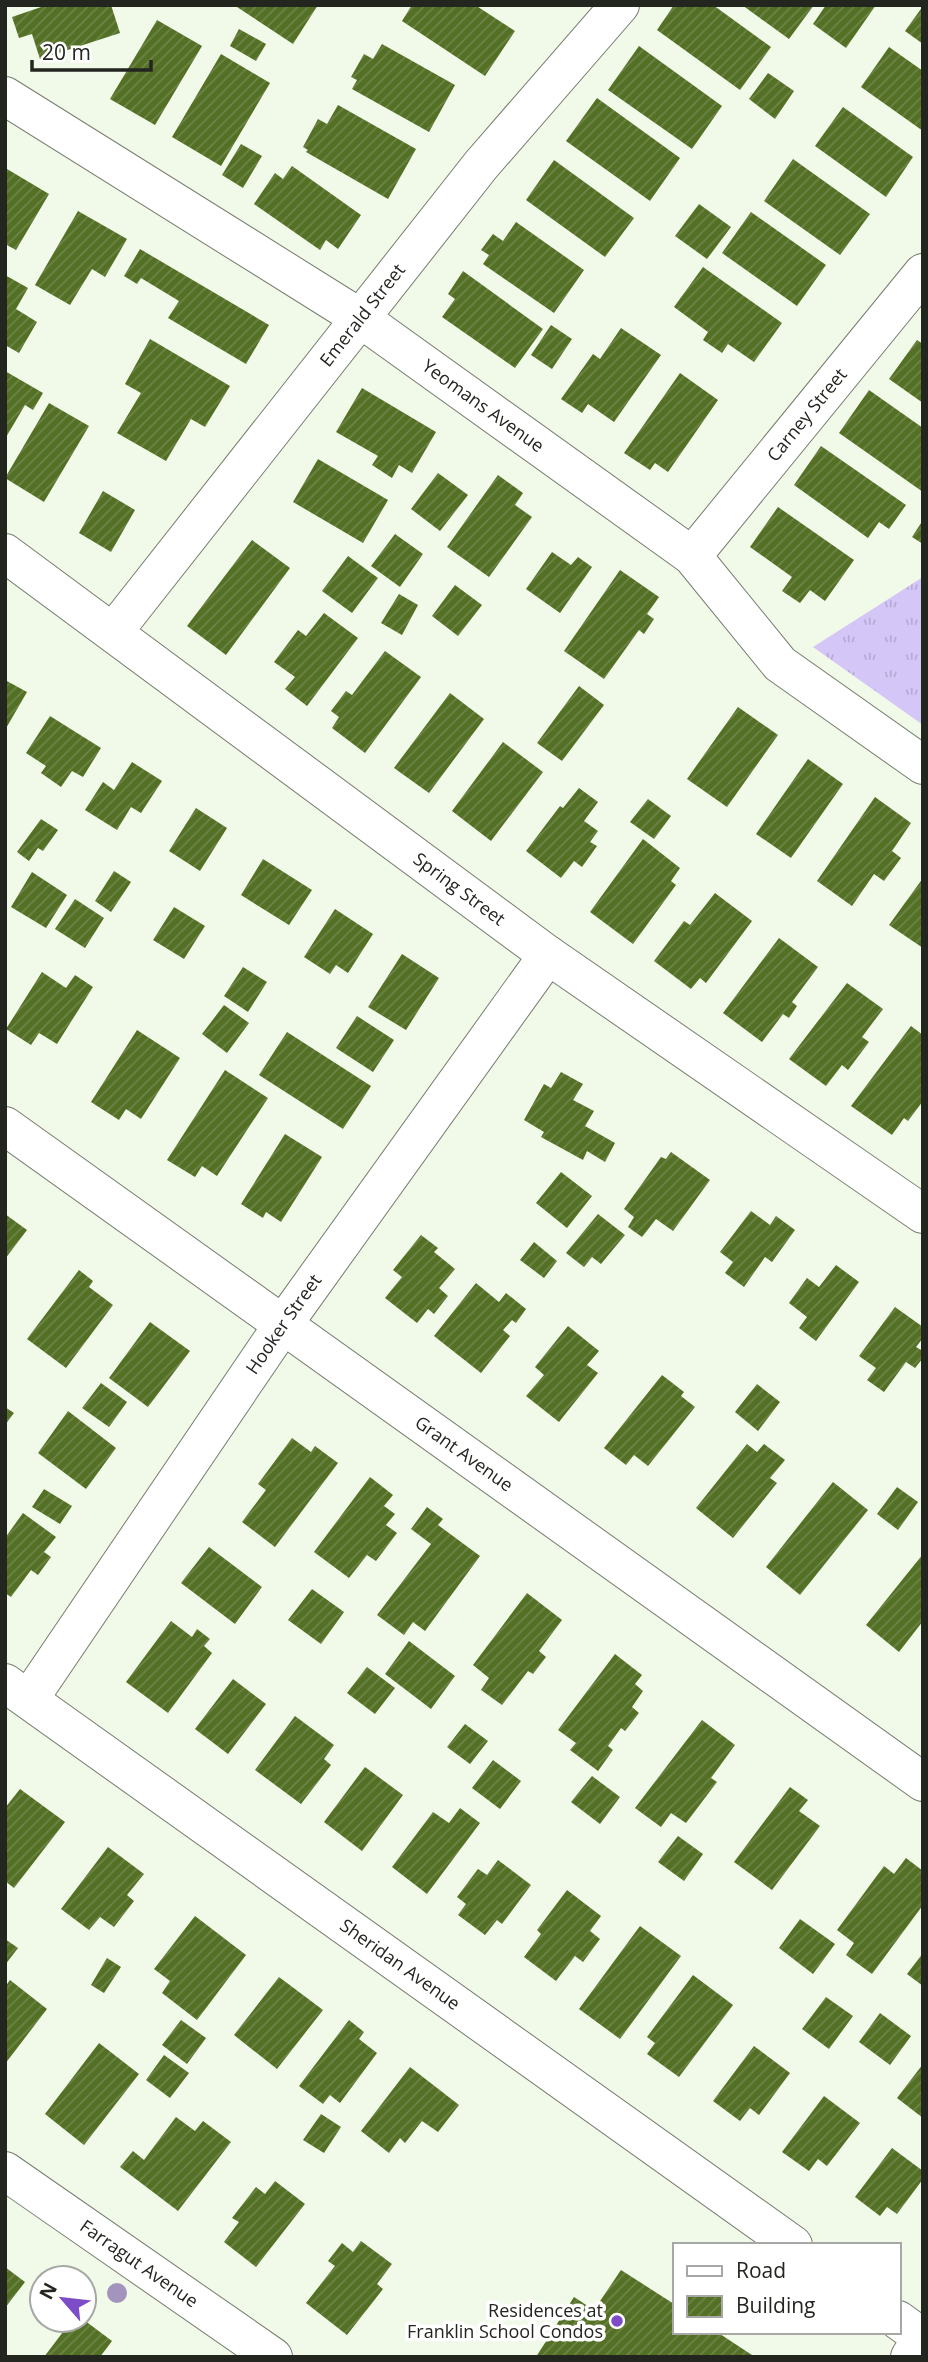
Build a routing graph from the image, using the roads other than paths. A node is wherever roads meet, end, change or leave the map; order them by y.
1 (620, 5) edge
2 (5, 96) edge
3 (923, 273) edge
4 (360, 318) junction
5 (5, 553) edge
6 (692, 556) junction
7 (114, 631) junction
8 (923, 765) edge
9 (548, 956) junction
10 (5, 1126) edge
11 (923, 1214) edge
12 (284, 1323) junction
13 (17, 1691) edge
14 (923, 1782) edge
15 (5, 2171) edge
16 (790, 2243) edge
17 (900, 2321) edge
18 (923, 2337) edge
19 (274, 2357) edge
20 (910, 2357) edge

1 - 4 street, Emerald Street
2 - 4 street, Yeomans Avenue
3 - 6 street, Carney Street
4 - 6 street, Yeomans Avenue
4 - 7 street, Emerald Street
5 - 7 street, Spring Street
6 - 8 street, Yeomans Avenue
7 - 9 street, Spring Street
9 - 11 street, Spring Street
9 - 12 street, Hooker Street
10 - 12 street, Grant Avenue
12 - 13 street, Hooker Street
12 - 14 street, Grant Avenue
13 - 16 street, Sheridan Avenue
15 - 19 street, Farragut Avenue
17 - 18 street
18 - 20 street

